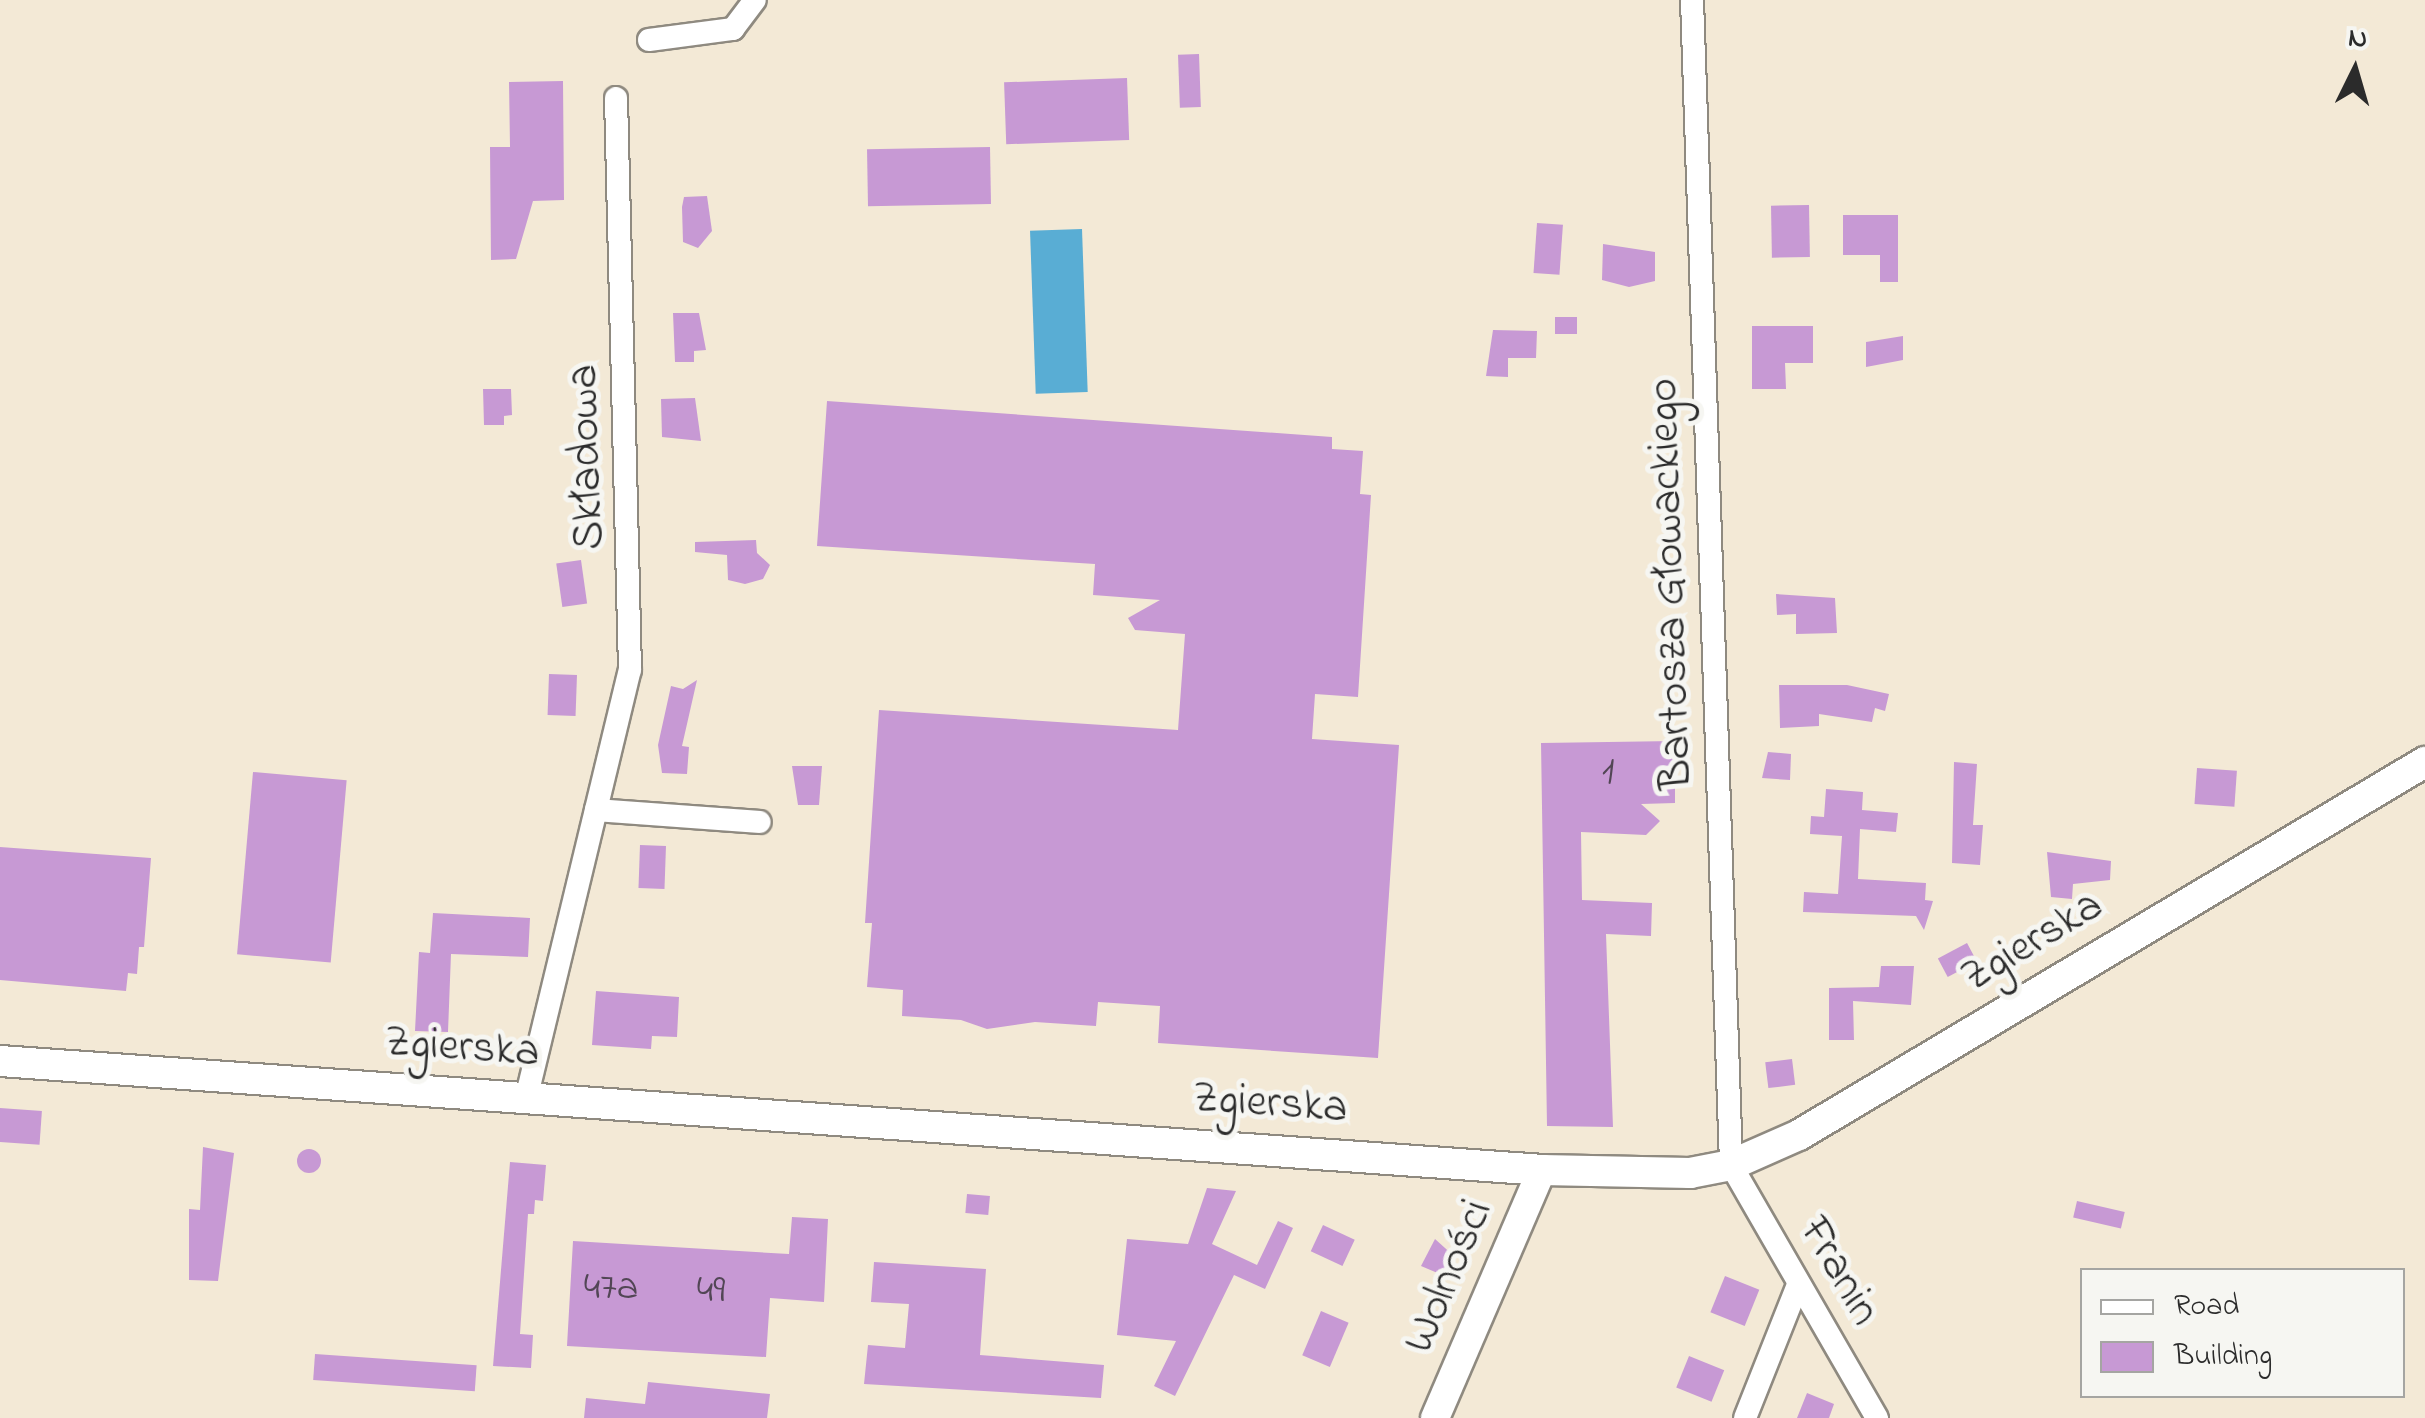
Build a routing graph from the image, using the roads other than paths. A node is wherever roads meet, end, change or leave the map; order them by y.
1 (755, 0) edge
2 (1692, 0) edge
3 (649, 40) dead end
4 (616, 98) dead end
5 (2425, 762) edge
6 (596, 810) junction
7 (760, 822) dead end
8 (0, 1061) edge
9 (526, 1099) junction
10 (1732, 1166) junction
11 (1542, 1170) junction
12 (1798, 1286) junction
13 (1435, 1418) edge
14 (1746, 1418) edge
15 (1878, 1418) edge

1 - 3 street
2 - 10 street, Bartosza Głowackiego
4 - 6 street, Składowa
5 - 10 main road, Zgierska
6 - 7 street
6 - 9 street, Składowa
8 - 9 main road, Zgierska
9 - 11 main road, Zgierska
10 - 11 main road, Zgierska
10 - 12 street, Franin
11 - 13 street, Wolności
12 - 14 street
12 - 15 street, Franin

